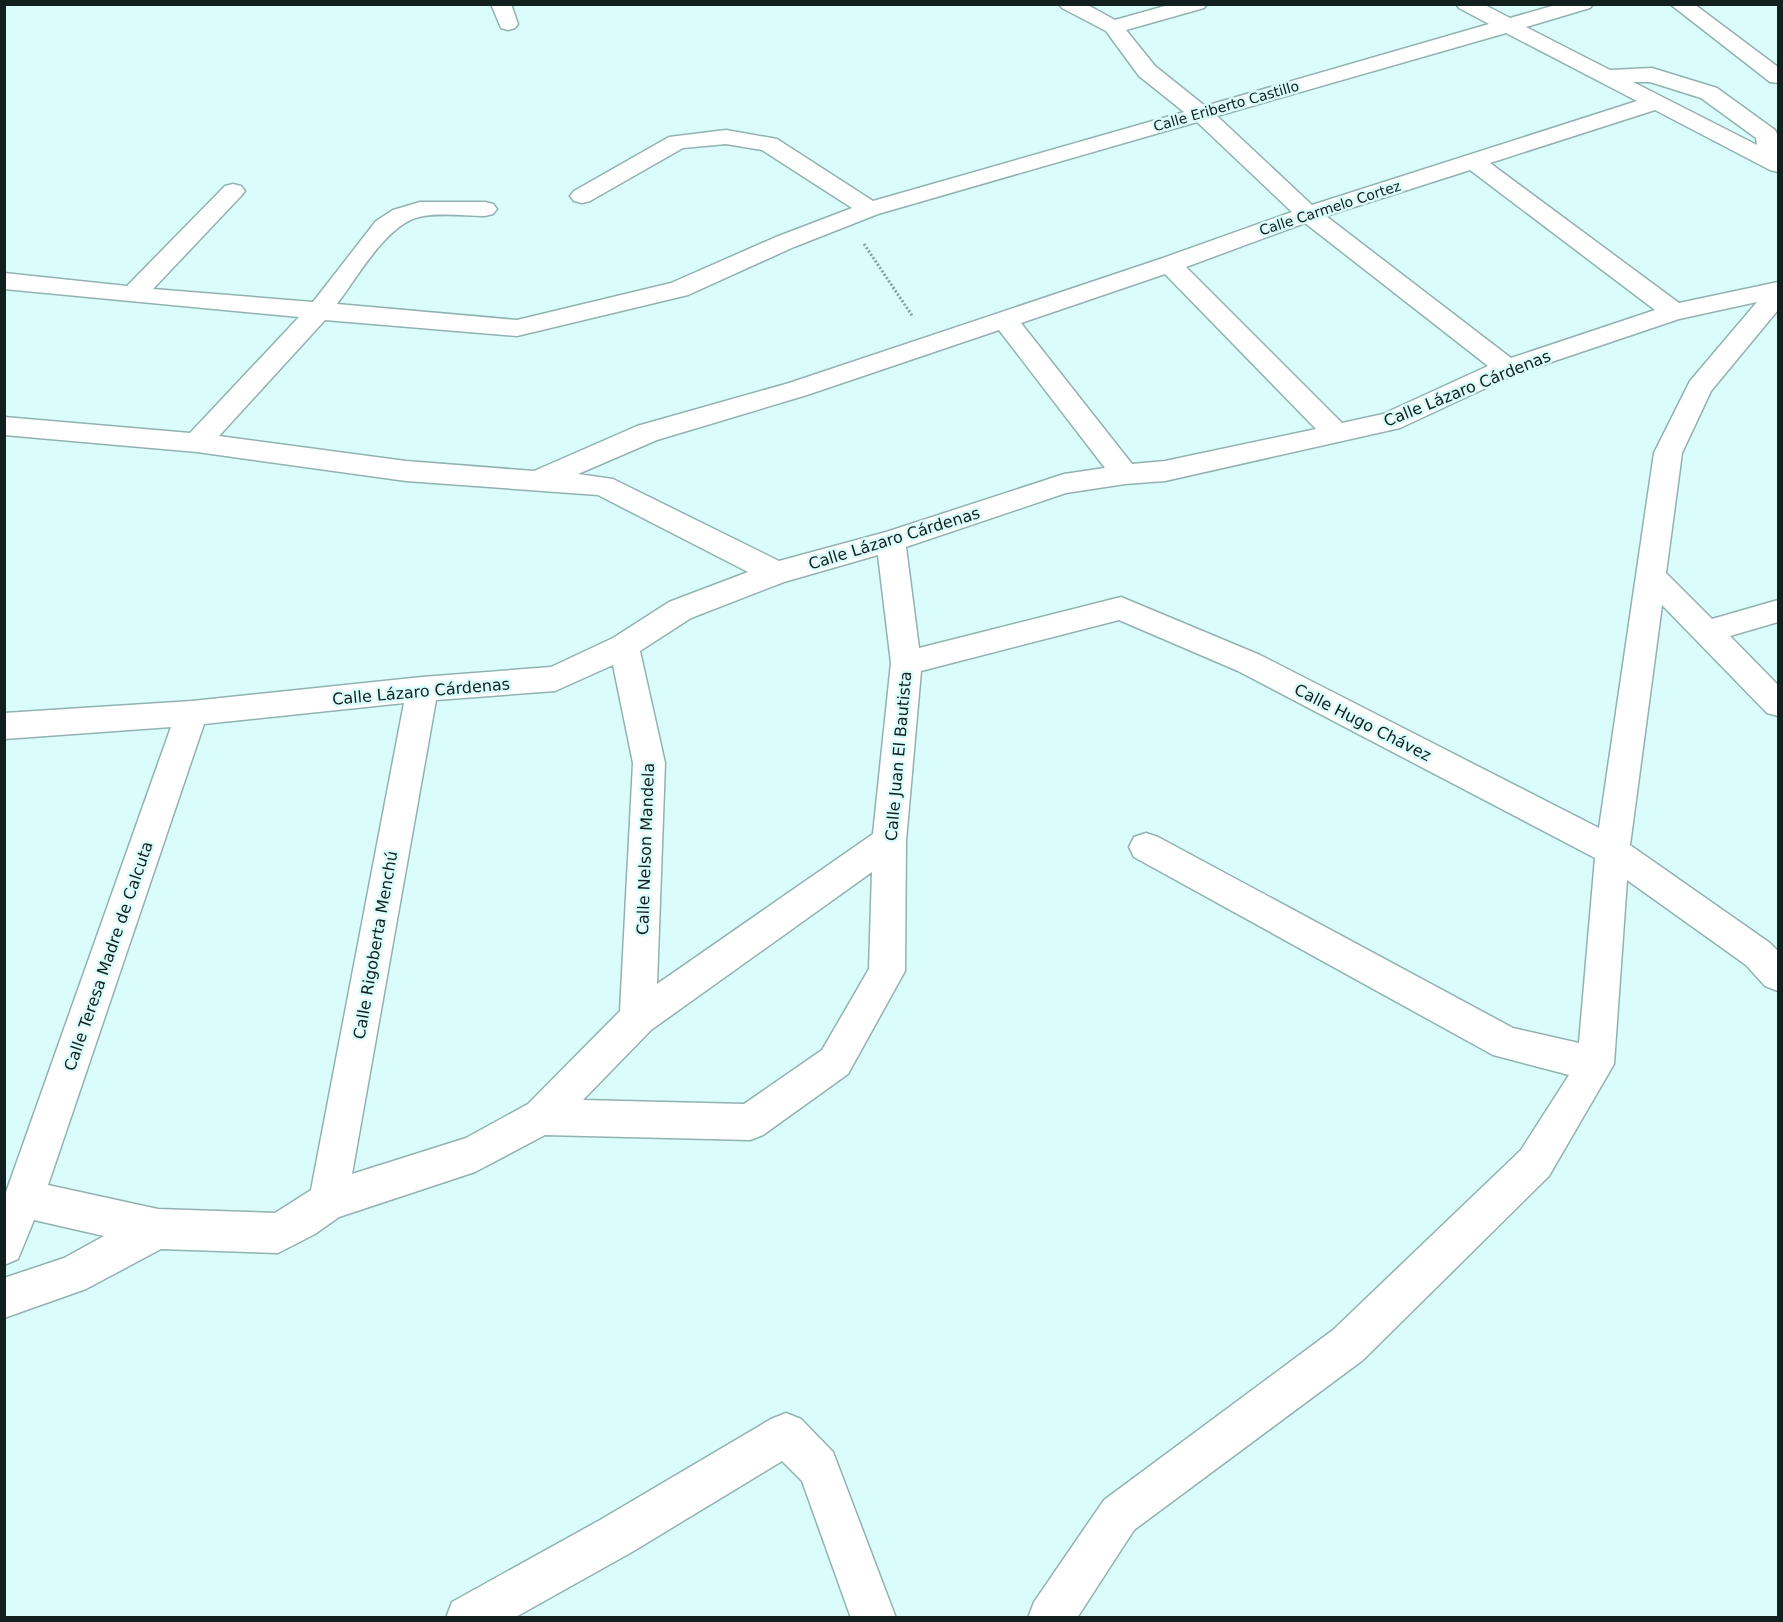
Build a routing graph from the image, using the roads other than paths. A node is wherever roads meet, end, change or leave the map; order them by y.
1 (1069, 4) edge
2 (1197, 4) edge
3 (1466, 4) edge
4 (1582, 4) edge
5 (1680, 4) edge
6 (1507, 26) junction
7 (1113, 27) junction
8 (1603, 75) junction
9 (1779, 77) edge
10 (1657, 102) junction
11 (1200, 112) junction
12 (1474, 162) junction
13 (1775, 163) edge
14 (233, 191) dead end
15 (582, 196) dead end
16 (485, 209) dead end
17 (859, 214) junction
18 (1308, 214) junction
19 (1170, 264) junction
20 (4, 281) edge
21 (1779, 292) edge
22 (133, 295) junction
23 (320, 310) junction
24 (1674, 312) junction
25 (1005, 320) junction
26 (1508, 368) junction
27 (4, 426) edge
28 (1336, 433) junction
29 (197, 444) junction
30 (1125, 474) junction
31 (537, 481) junction
32 (891, 541) junction
33 (776, 573) junction
34 (1651, 576) junction
35 (1779, 611) edge
36 (1705, 632) junction
37 (624, 646) junction
38 (906, 663) junction
39 (422, 689) junction
40 (1779, 704) edge
41 (192, 713) junction
42 (4, 726) edge
43 (889, 841) junction
44 (1146, 847) dead end
45 (1612, 851) junction
46 (1779, 975) edge
47 (638, 1018) junction
48 (1596, 1064) junction
49 (541, 1117) junction
50 (24, 1199) junction
51 (328, 1202) junction
52 (158, 1229) junction
53 (4, 1245) edge
54 (4, 1298) edge
55 (468, 1617) edge
56 (874, 1617) edge
57 (1050, 1617) edge

1 - 7 street
2 - 7 street
3 - 6 street
4 - 6 street, Calle Eriberto Castillo
5 - 9 street
6 - 8 street
6 - 11 street, Calle Eriberto Castillo
7 - 11 street
8 - 10 street
8 - 13 street
10 - 12 street, Calle Carmelo Cortez
10 - 13 street
11 - 17 street, Calle Eriberto Castillo
11 - 18 street
12 - 18 street, Calle Carmelo Cortez
12 - 24 street
14 - 22 street
15 - 17 street
16 - 23 street
17 - 23 street, Calle Eriberto Castillo
18 - 19 street, Calle Carmelo Cortez
18 - 26 street
19 - 25 street, Calle Carmelo Cortez
19 - 28 street
20 - 22 street, Calle Eriberto Castillo
21 - 24 street, Calle Lázaro Cárdenas
21 - 34 street
22 - 23 street, Calle Eriberto Castillo
23 - 29 street
24 - 26 street, Calle Lázaro Cárdenas
25 - 30 street
25 - 31 street, Calle Carmelo Cortez
26 - 28 street, Calle Lázaro Cárdenas
27 - 29 street
28 - 30 street, Calle Lázaro Cárdenas
29 - 31 street
30 - 32 street, Calle Lázaro Cárdenas
31 - 33 street
32 - 33 street, Calle Lázaro Cárdenas
32 - 38 street, Calle Juan El Bautista
33 - 37 street, Calle Lázaro Cárdenas
34 - 36 street
34 - 45 street
35 - 36 street
36 - 40 street
37 - 39 street, Calle Lázaro Cárdenas
37 - 47 street, Calle Nelson Mandela
38 - 43 street, Calle Juan El Bautista
38 - 45 street, Calle Hugo Chávez
39 - 41 street, Calle Lázaro Cárdenas
39 - 51 street, Calle Rigoberta Menchú
41 - 42 street, Calle Lázaro Cárdenas
41 - 50 street, Calle Teresa Madre de Calcuta
43 - 47 street
43 - 49 street, Calle Juan El Bautista
44 - 48 street
45 - 46 street, Calle Hugo Chávez
45 - 48 street
47 - 49 street
48 - 57 street
49 - 51 street
50 - 52 street
50 - 53 street, Calle Teresa Madre de Calcuta
51 - 52 street
52 - 54 street
55 - 56 street

